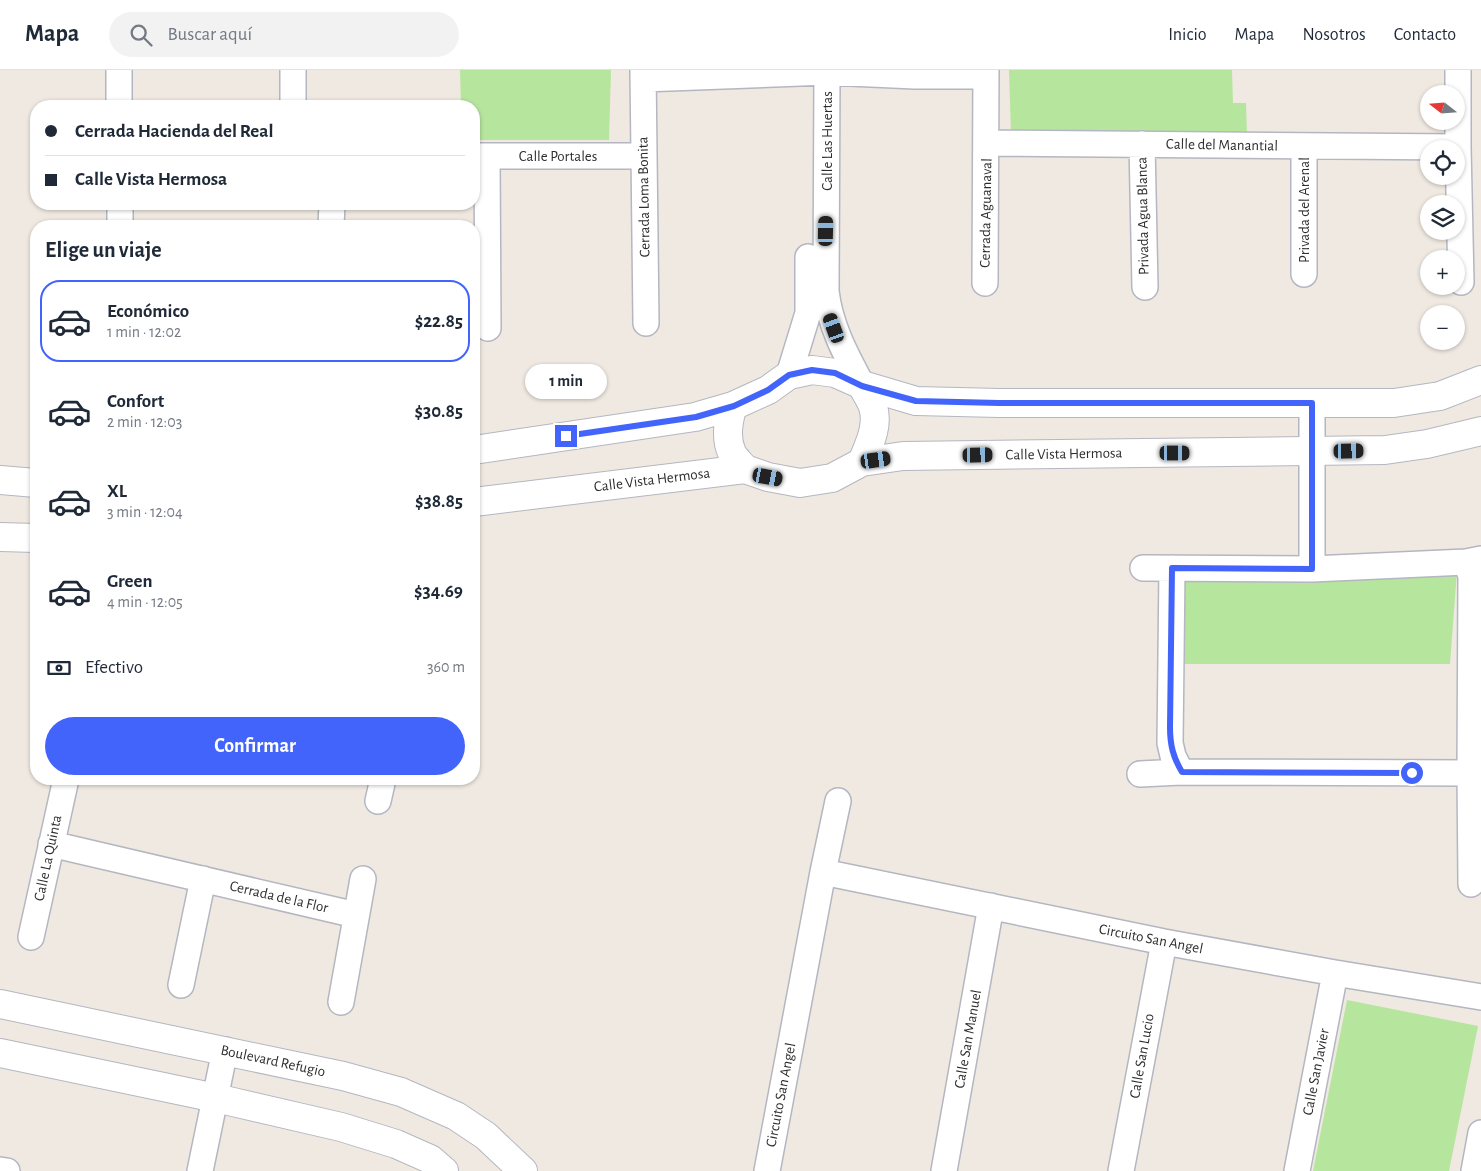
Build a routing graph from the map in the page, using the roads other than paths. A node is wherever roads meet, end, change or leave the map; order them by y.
1 (119, 70) edge
2 (293, 70) edge
3 (1458, 70) edge
4 (819, 71) edge
5 (986, 73) edge
6 (643, 74) edge
7 (119, 100) edge
8 (293, 100) edge
9 (1458, 140) edge
10 (986, 142) junction
11 (1142, 144) junction
12 (1304, 146) junction
13 (1420, 147) edge
14 (480, 156) edge
15 (643, 156) junction
16 (1459, 185) edge
17 (1460, 250) edge
18 (1304, 274) dead end
19 (985, 283) dead end
20 (1145, 288) dead end
21 (646, 323) dead end
22 (488, 328) dead end
23 (789, 375) junction
24 (1481, 380) edge
25 (862, 386) junction
26 (1312, 403) junction
27 (734, 406) junction
28 (1481, 431) edge
29 (480, 449) edge
30 (1312, 452) junction
31 (862, 462) junction
32 (745, 469) junction
33 (0, 480) edge
34 (30, 482) edge
35 (480, 501) edge
36 (0, 537) edge
37 (30, 538) edge
38 (1474, 560) edge
39 (1143, 568) dead end
40 (1172, 568) junction
41 (1312, 569) junction
42 (1182, 772) junction
43 (1470, 773) junction
44 (1140, 774) dead end
45 (65, 785) edge
46 (838, 801) dead end
47 (51, 844) junction
48 (823, 872) junction
49 (363, 879) dead end
50 (203, 880) junction
51 (1472, 884) dead end
52 (991, 906) junction
53 (356, 915) junction
54 (31, 937) dead end
55 (1164, 942) junction
56 (1335, 973) junction
57 (181, 985) dead end
58 (1481, 997) edge
59 (341, 1002) dead end
60 (0, 1004) edge
61 (226, 1050) junction
62 (0, 1053) edge
63 (216, 1098) junction
64 (1481, 1133) edge
65 (0, 1170) edge
66 (7, 1171) edge
67 (200, 1171) edge
68 (444, 1171) edge
69 (523, 1171) edge
70 (767, 1171) edge
71 (944, 1171) edge
72 (1121, 1171) edge
73 (1297, 1171) edge
74 (1474, 1171) edge

1 - 7 street
2 - 8 street
3 - 9 street
4 - 5 street
4 - 6 street
4 - 23 street, Calle Las Huertas
4 - 25 street, Calle Las Huertas
5 - 10 street, Cerrada Aguanaval
6 - 15 street, Cerrada Loma Bonita
10 - 11 street, Calle del Manantial
10 - 19 street, Cerrada Aguanaval
11 - 12 street, Calle del Manantial
11 - 20 street, Privada Agua Blanca
12 - 13 street, Calle del Manantial
12 - 18 street, Privada del Arenal
14 - 15 street, Calle Portales
14 - 22 street
15 - 21 street, Cerrada Loma Bonita
16 - 17 street
23 - 25 street
23 - 27 street
24 - 26 street
25 - 26 street
25 - 31 street
26 - 30 street
27 - 29 street
27 - 32 street
28 - 30 street, Calle Vista Hermosa
30 - 31 street, Calle Vista Hermosa
30 - 41 street
31 - 32 street, Calle Vista Hermosa
32 - 35 street, Calle Vista Hermosa
33 - 34 street
36 - 37 street
38 - 41 street
38 - 43 street
39 - 40 street
40 - 41 street
40 - 42 street
42 - 43 street
42 - 44 street
43 - 51 street
45 - 47 street, Calle La Quinta
46 - 48 street, Circuito San Angel
47 - 50 street, Cerrada de la Flor
47 - 54 street, Calle La Quinta
48 - 52 street, Circuito San Angel
48 - 70 street, Circuito San Angel
49 - 53 street
50 - 53 street, Cerrada de la Flor
50 - 57 street
52 - 55 street, Circuito San Angel
52 - 71 street, Calle San Manuel
53 - 59 street
55 - 56 street, Circuito San Angel
55 - 72 street, Calle San Lucio
56 - 58 street, Circuito San Angel
56 - 73 street, Calle San Javier
60 - 61 street, Boulevard Refugio
61 - 63 street
61 - 69 street, Boulevard Refugio
62 - 63 street
63 - 67 street
63 - 68 street
64 - 74 street
65 - 66 street

